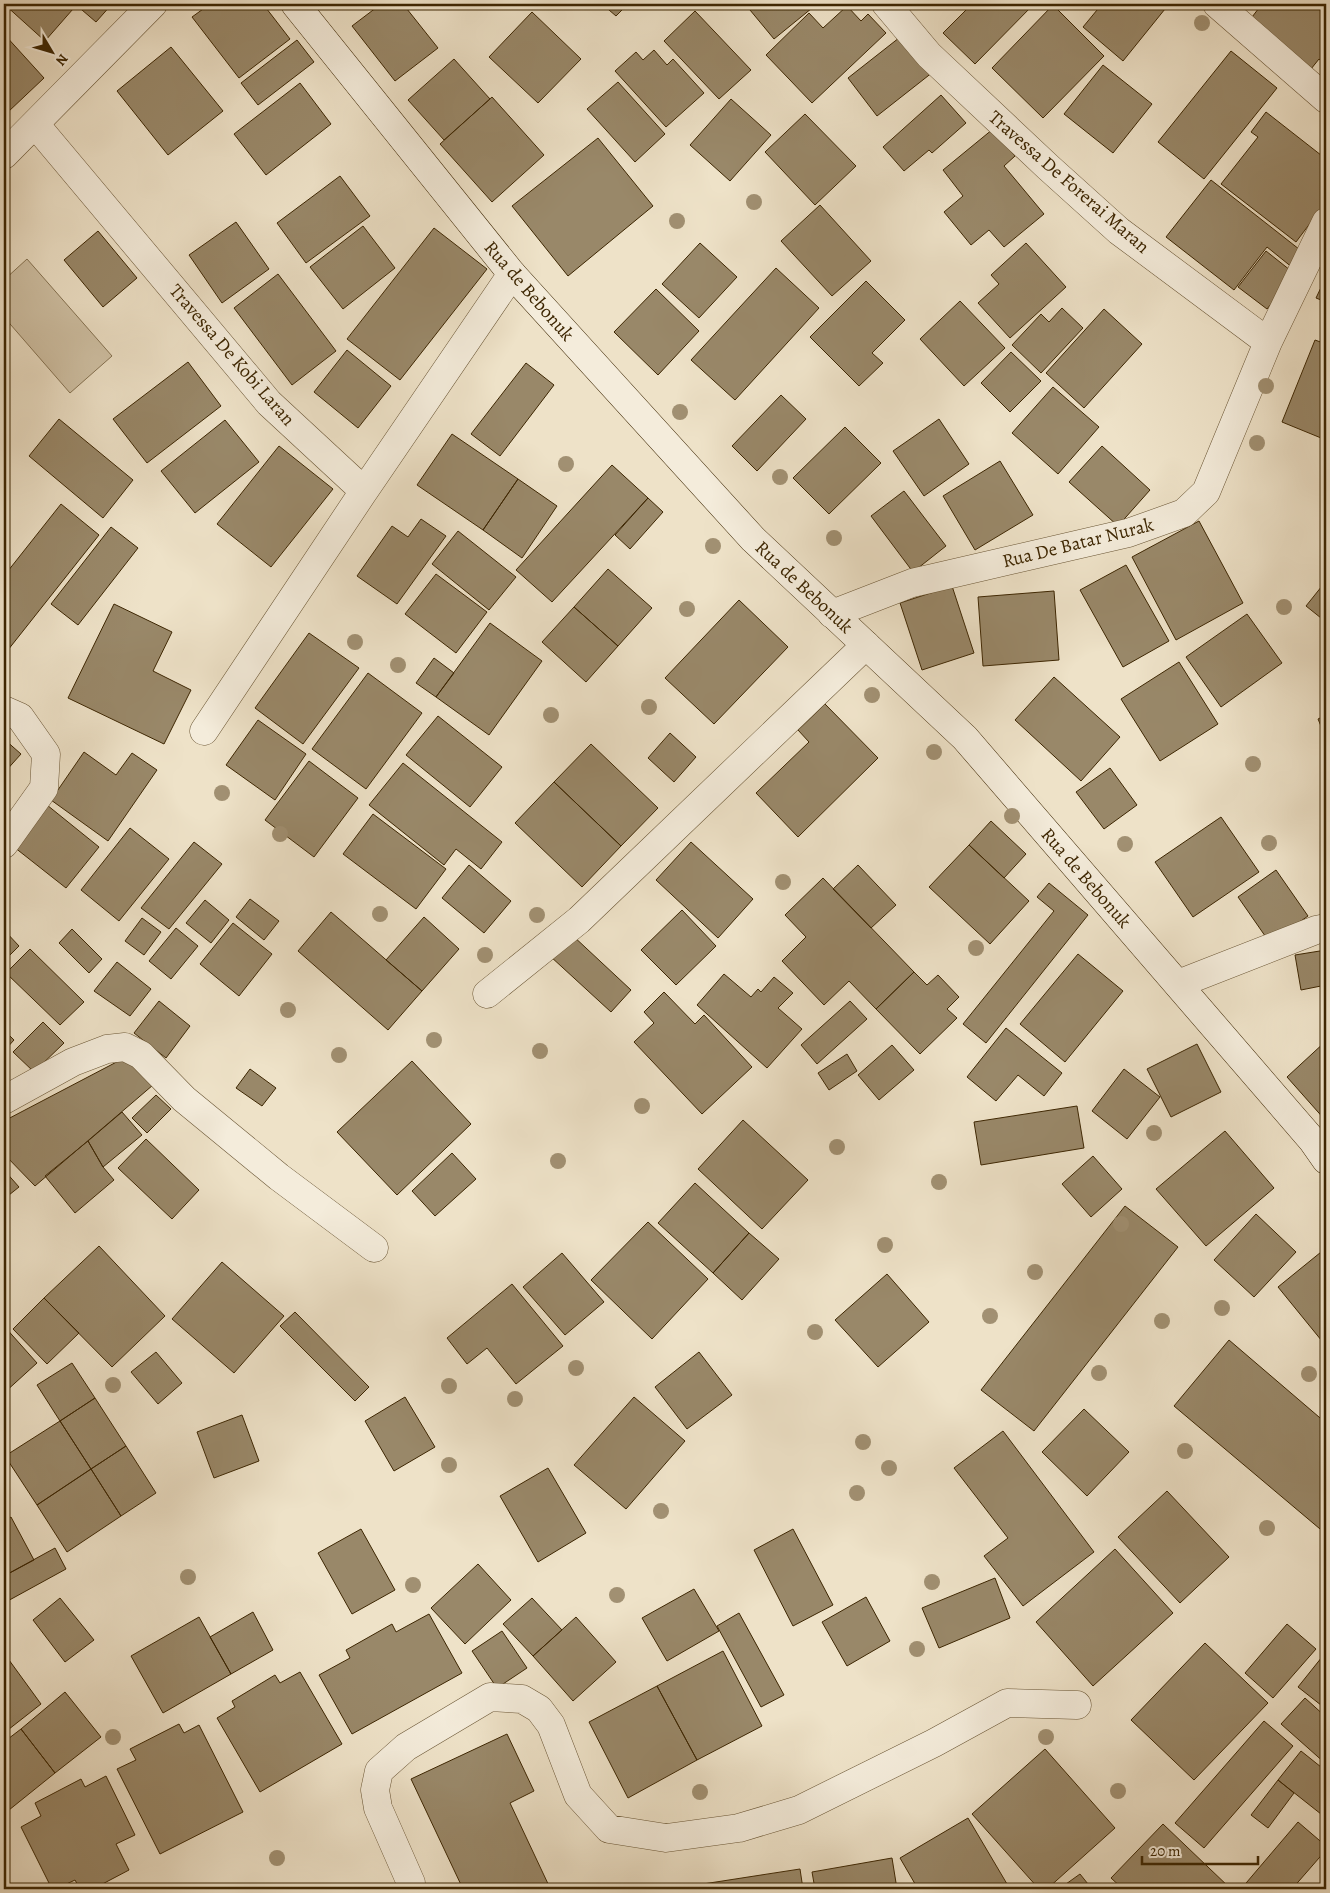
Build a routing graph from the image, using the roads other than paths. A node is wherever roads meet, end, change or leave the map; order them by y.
1 (153, 4) edge
2 (295, 4) edge
3 (886, 4) edge
4 (1217, 4) edge
5 (1326, 99) edge
6 (35, 124) junction
7 (4, 155) edge
8 (1326, 222) edge
9 (512, 274) junction
10 (1268, 342) junction
11 (364, 491) junction
12 (832, 614) junction
13 (866, 645) junction
14 (4, 710) edge
15 (204, 731) dead end
16 (4, 844) edge
17 (1326, 928) edge
18 (1178, 984) junction
19 (487, 994) dead end
20 (4, 1100) edge
21 (1326, 1160) edge
22 (374, 1248) dead end
23 (1077, 1705) dead end
24 (411, 1889) edge

1 - 6 street
2 - 9 street, Rua de Bebonuk
3 - 10 street, Travessa De Forerai Maran
4 - 5 street
6 - 7 street
6 - 11 street, Travessa De Kobi Laran
8 - 10 street, Rua De Batar Nurak
9 - 11 street
9 - 12 street, Rua de Bebonuk
10 - 12 street, Rua De Batar Nurak
11 - 15 street
12 - 13 street, Rua de Bebonuk
13 - 18 street, Rua de Bebonuk
13 - 19 street
14 - 16 street
17 - 18 street
18 - 21 street, Rua de Bebonuk
20 - 22 street
23 - 24 street

